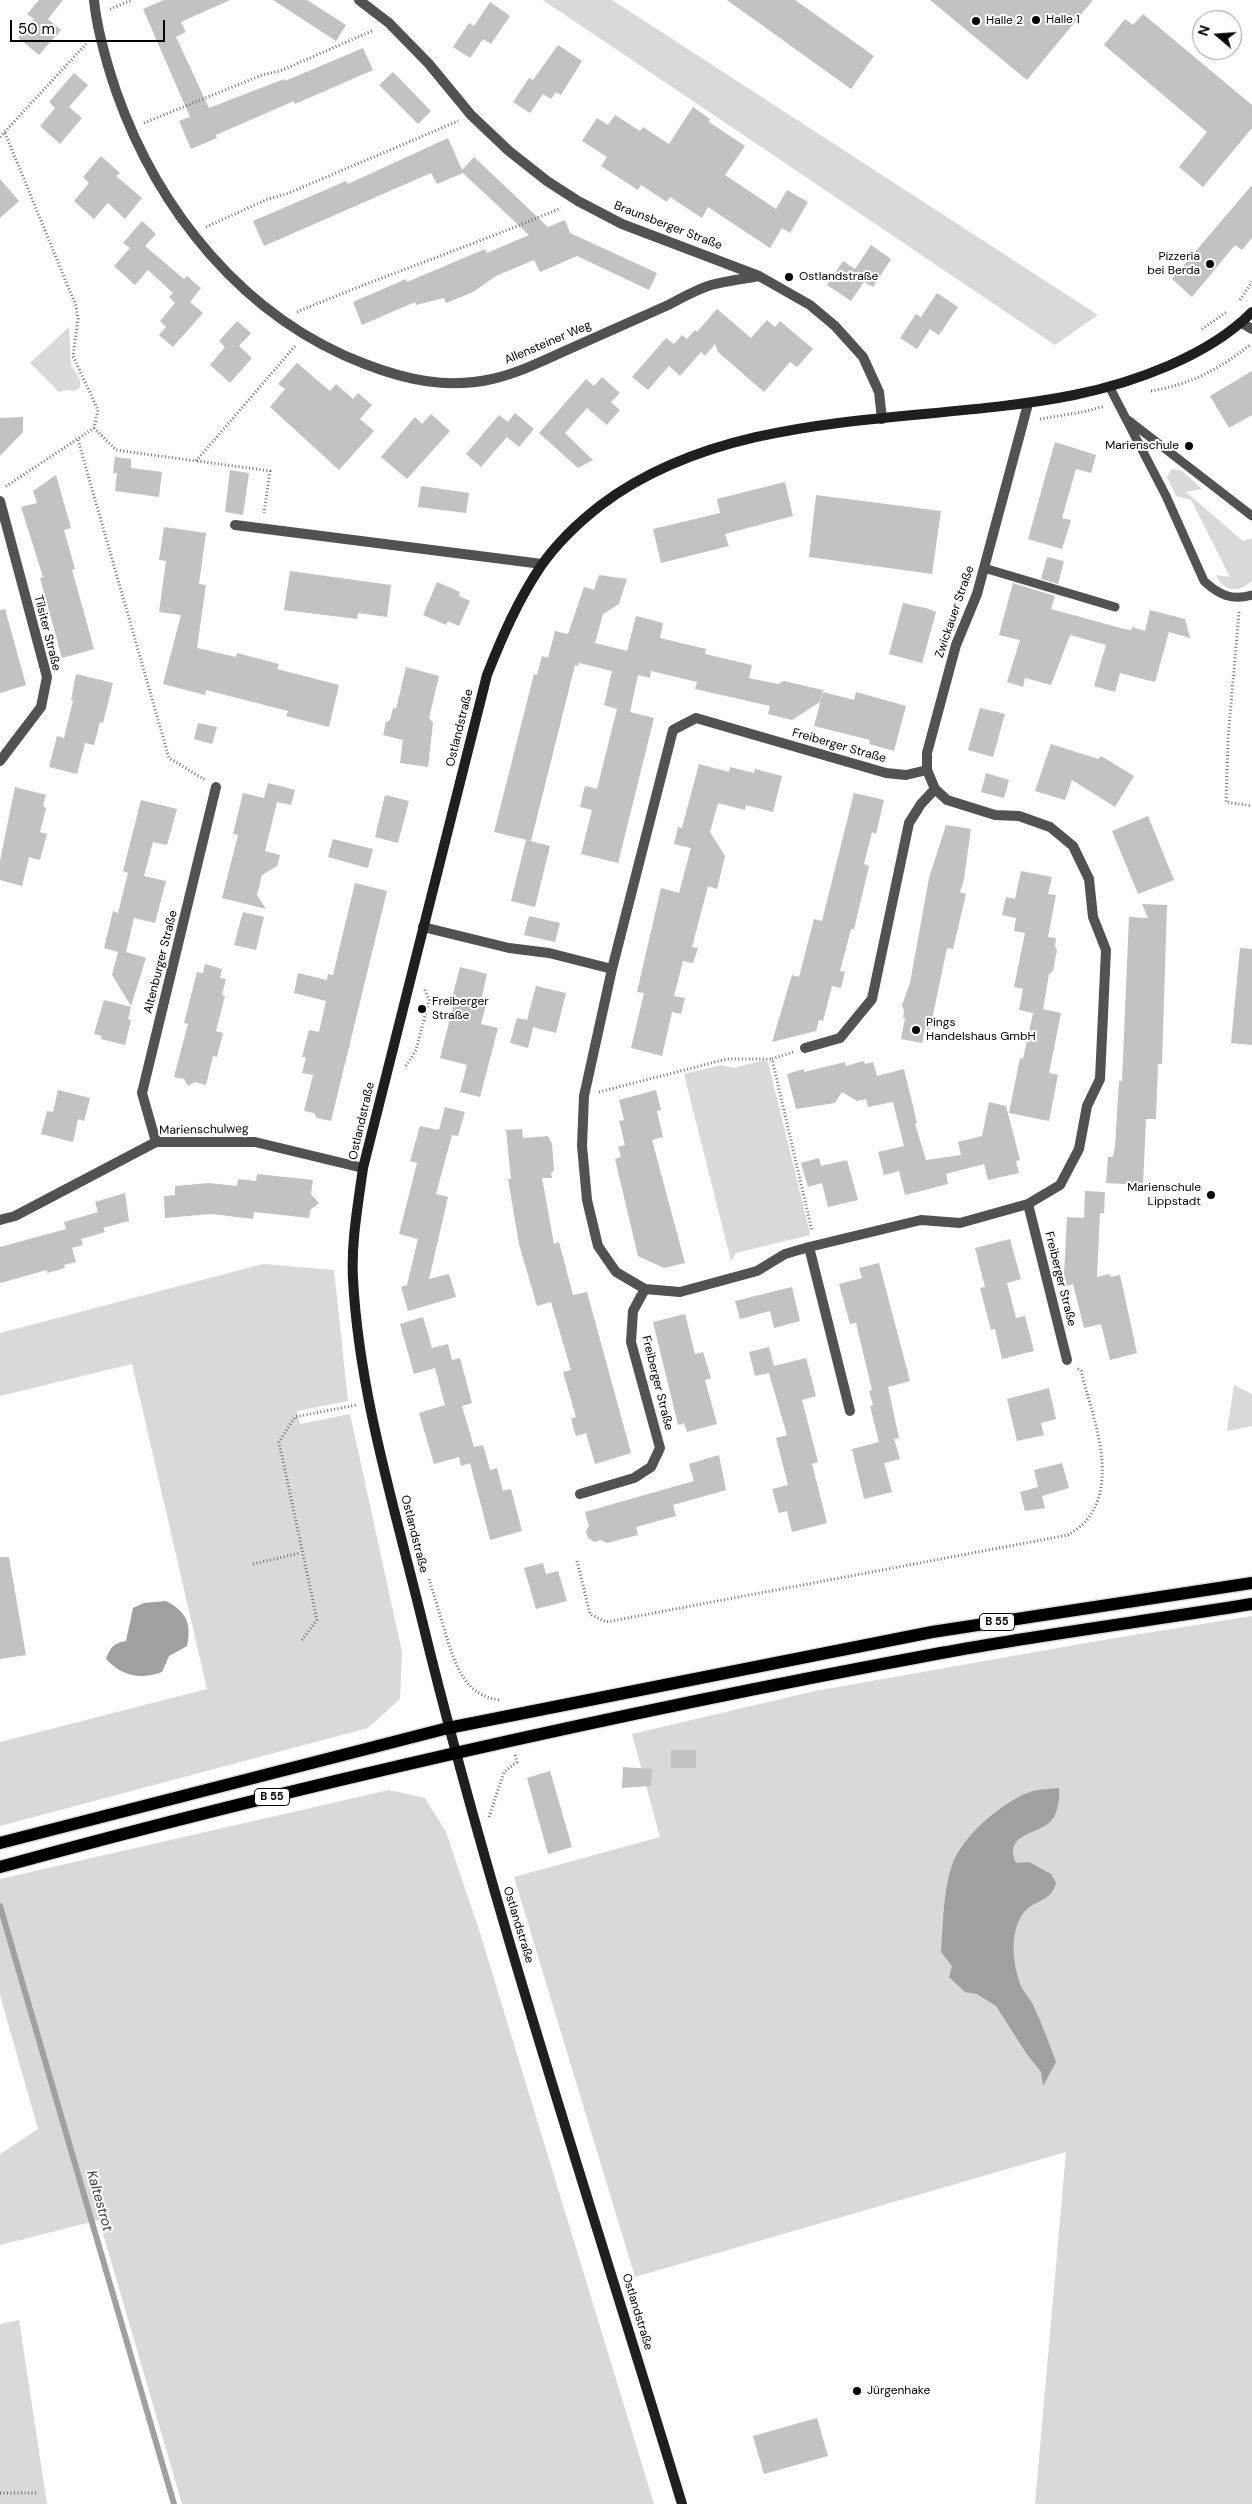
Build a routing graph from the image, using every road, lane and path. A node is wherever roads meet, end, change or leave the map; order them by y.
1 (94, 0) edge
2 (132, 0) edge
3 (359, 0) edge
4 (95, 15) junction
5 (389, 23) junction
6 (98, 31) junction
7 (471, 115) junction
8 (129, 129) junction
9 (5, 133) junction
10 (0, 137) edge
11 (578, 201) junction
12 (192, 234) junction
13 (759, 276) junction
14 (1252, 282) edge
15 (1238, 304) dead end
16 (1230, 309) dead end
17 (1252, 312) edge
18 (281, 319) junction
19 (1242, 323) junction
20 (1252, 329) edge
21 (1198, 332) dead end
22 (305, 334) junction
23 (1252, 343) edge
24 (1241, 352) dead end
25 (1110, 388) junction
26 (1028, 404) junction
27 (1126, 418) junction
28 (882, 420) junction
29 (94, 428) junction
30 (78, 440) junction
31 (196, 461) junction
32 (0, 490) edge
33 (0, 501) edge
34 (1252, 516) edge
35 (234, 525) dead end
36 (262, 528) junction
37 (542, 564) junction
38 (984, 568) junction
39 (1252, 595) edge
40 (1240, 598) junction
41 (1115, 607) dead end
42 (0, 760) edge
43 (927, 770) junction
44 (216, 787) joint
45 (935, 789) junction
46 (1252, 806) edge
47 (423, 927) junction
48 (612, 969) junction
49 (423, 984) dead end
50 (805, 1048) joint
51 (772, 1059) junction
52 (403, 1071) dead end
53 (584, 1096) junction
54 (156, 1142) junction
55 (363, 1168) junction
56 (1028, 1204) junction
57 (0, 1220) edge
58 (812, 1246) junction
59 (645, 1289) junction
60 (1067, 1360) joint
61 (353, 1396) dead end
62 (369, 1402) junction
63 (355, 1405) junction
64 (850, 1411) dead end
65 (580, 1494) dead end
66 (300, 1553) junction
67 (576, 1561) dead end
68 (253, 1564) dead end
69 (429, 1576) dead end
70 (1252, 1583) edge
71 (1252, 1604) edge
72 (302, 1640) dead end
73 (457, 1669) dead end
74 (448, 1728) junction
75 (454, 1752) junction
76 (0, 1843) edge
77 (0, 1867) edge
78 (0, 2493) edge
79 (36, 2493) dead end
80 (682, 2504) edge

1 - 4 street, Allensteiner Weg
2 - 4 path
3 - 5 street, Braunsberger Straße
4 - 6 street, Allensteiner Weg
5 - 7 street, Braunsberger Straße
5 - 8 path
6 - 8 street, Allensteiner Weg
6 - 9 path
7 - 11 street, Braunsberger Straße
7 - 12 path
8 - 12 street, Allensteiner Weg
9 - 10 path
9 - 29 path
11 - 13 street, Braunsberger Straße
11 - 18 path
12 - 18 street, Allensteiner Weg
13 - 22 street, Allensteiner Weg
13 - 28 street, Braunsberger Straße
14 - 15 path
16 - 21 path
17 - 19 street, Ostlandstraße
18 - 22 street, Allensteiner Weg
19 - 20 street
19 - 25 street, Ostlandstraße
22 - 31 path
23 - 24 path
25 - 26 street, Ostlandstraße
25 - 27 lane
26 - 28 street, Ostlandstraße
26 - 38 street, Zwickauer Straße
27 - 34 lane
27 - 40 lane
28 - 37 street, Ostlandstraße
29 - 30 path
29 - 31 path
30 - 32 path
30 - 44 path
31 - 36 path
33 - 42 street, Tilsiter Straße
35 - 36 street
36 - 37 street
37 - 47 street, Ostlandstraße
38 - 41 lane
38 - 43 street, Zwickauer Straße
39 - 40 lane
40 - 46 path
43 - 45 street
43 - 48 street, Freiberger Straße
44 - 54 street, Altenburger Straße
45 - 50 street
45 - 56 street, Freiberger Straße
47 - 48 street
47 - 55 street, Ostlandstraße
48 - 53 street, Freiberger Straße
49 - 52 path
50 - 51 path
51 - 53 path
51 - 58 path
53 - 59 street, Freiberger Straße
54 - 55 street, Marienschulweg
54 - 57 street, Marienschulweg
55 - 62 street, Ostlandstraße
56 - 58 street, Freiberger Straße
56 - 60 street, Freiberger Straße
58 - 59 street, Freiberger Straße
58 - 64 street
59 - 65 street, Freiberger Straße
60 - 67 path
61 - 63 path
62 - 63 path
62 - 74 street, Ostlandstraße
63 - 66 path
66 - 68 path
66 - 72 path
69 - 73 path
70 - 74 main road, B 55
71 - 75 main road, B 55
74 - 75 street, Ostlandstraße
74 - 76 main road, B 55
75 - 77 main road, B 55
75 - 80 street, Ostlandstraße
78 - 79 path

